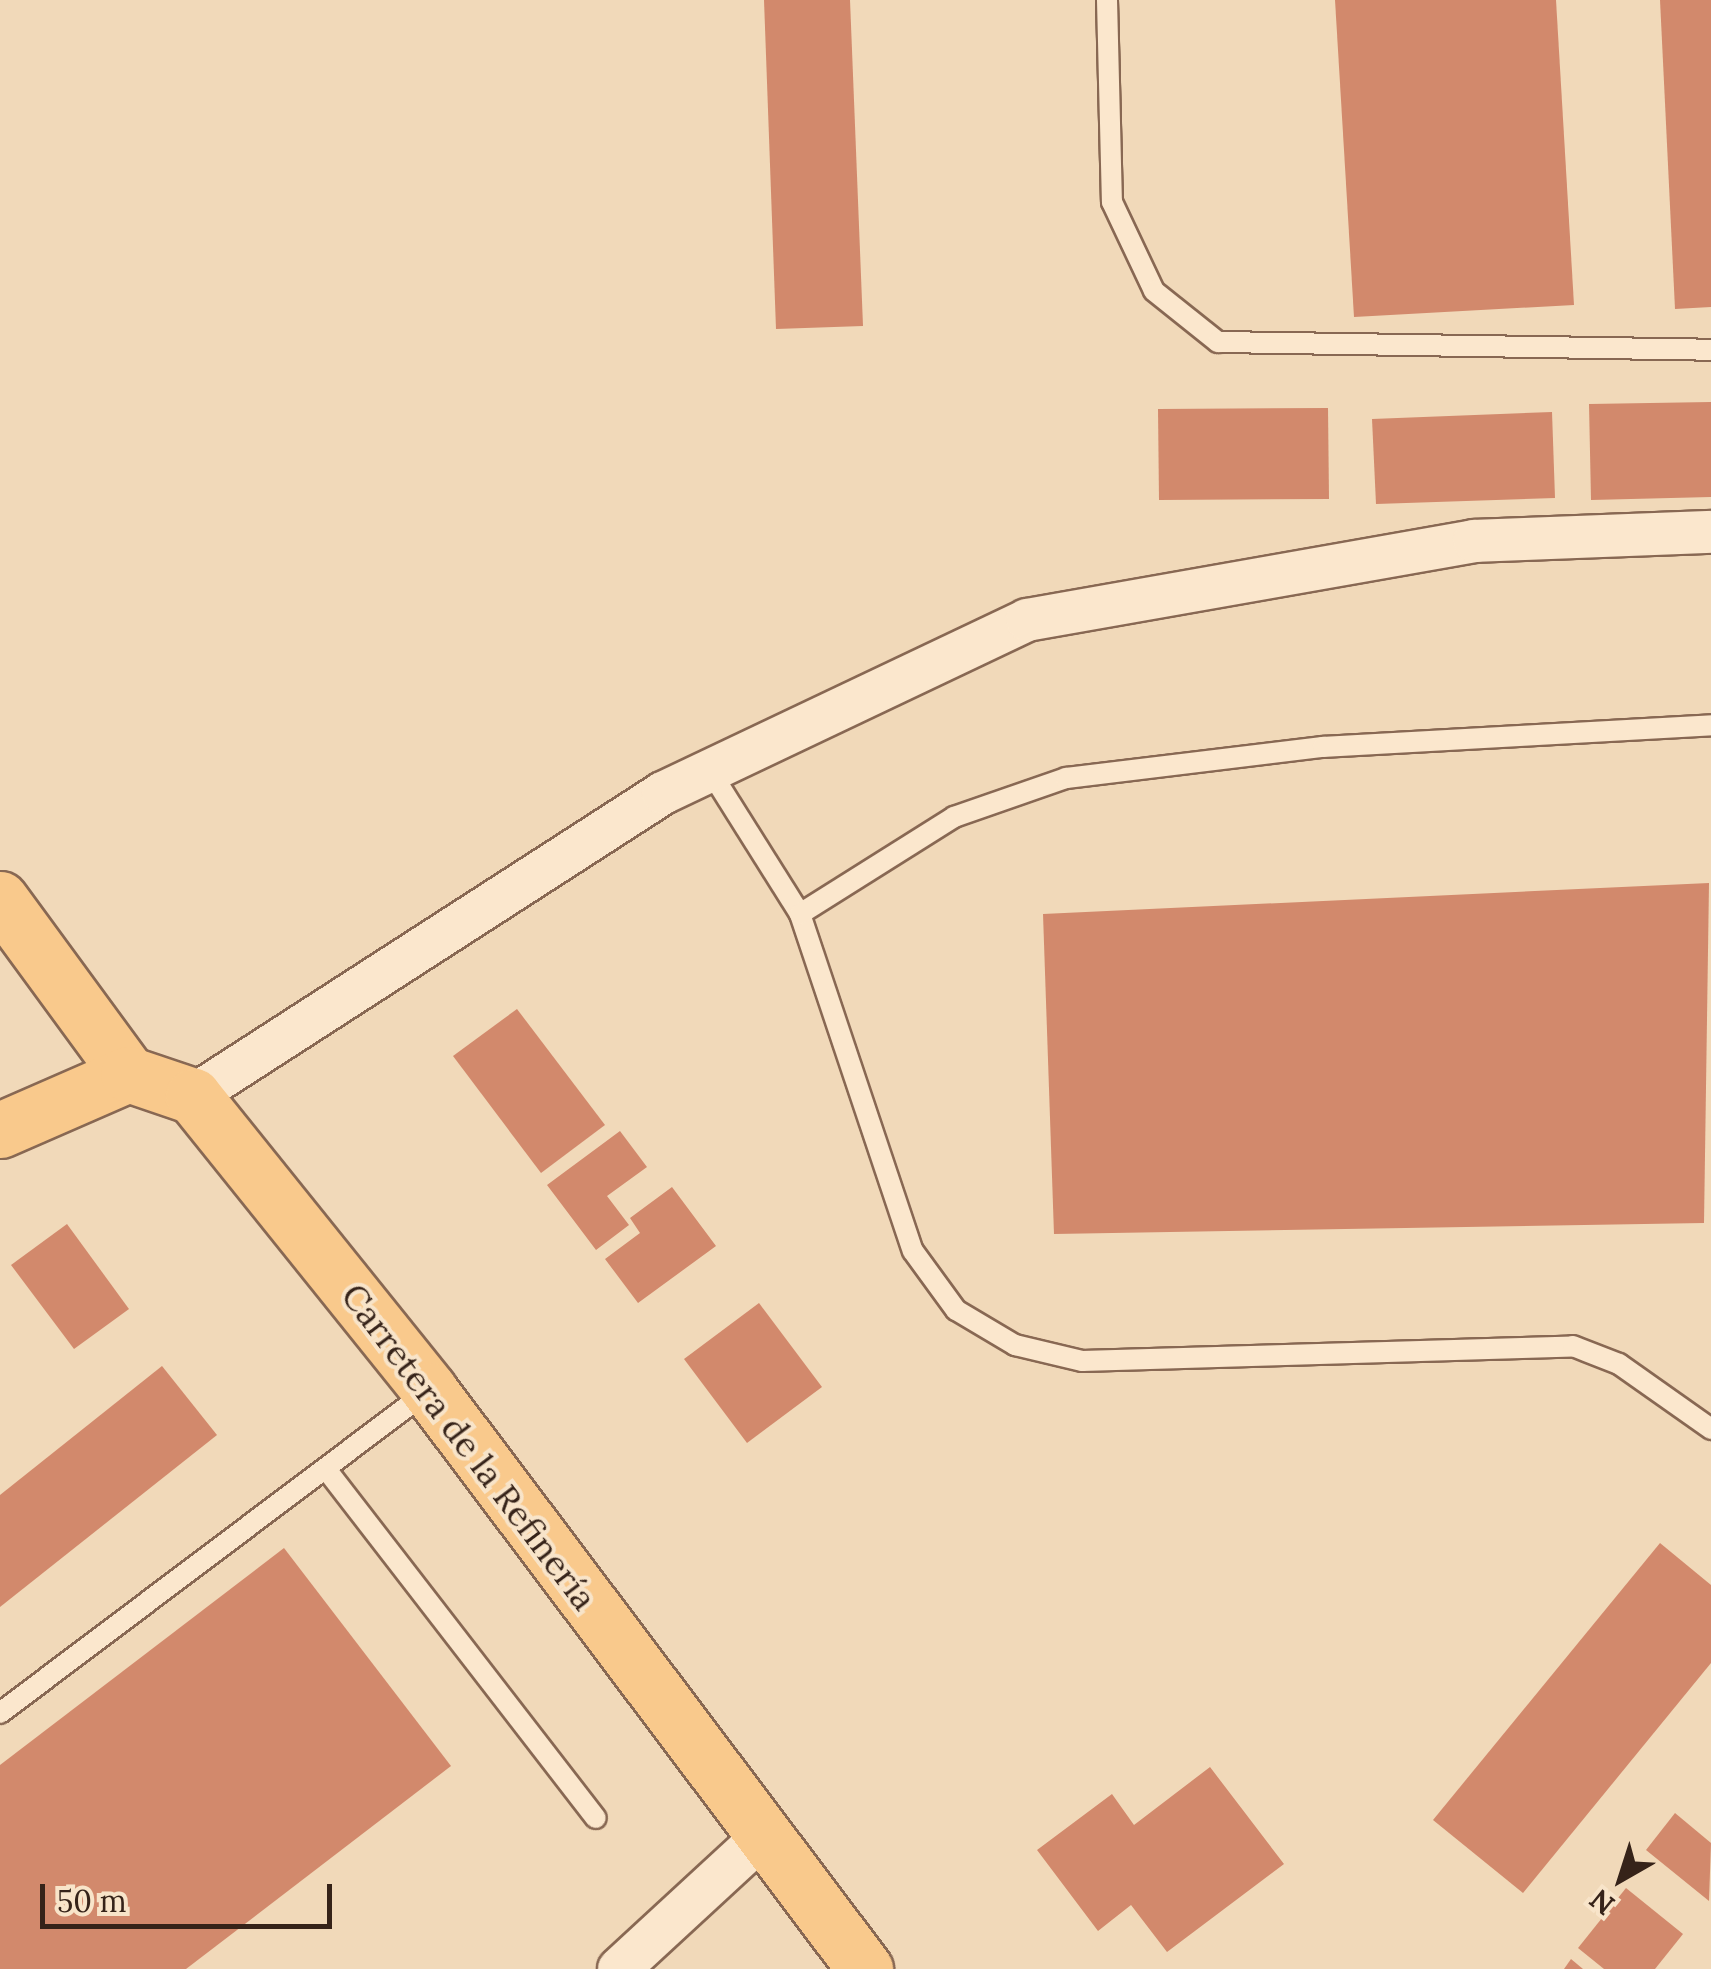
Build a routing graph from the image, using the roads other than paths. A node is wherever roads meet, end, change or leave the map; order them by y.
1 (1108, 0) edge
2 (1711, 350) edge
3 (1711, 532) edge
4 (1711, 726) edge
5 (710, 771) junction
6 (0, 899) edge
7 (800, 914) junction
8 (128, 1074) junction
9 (193, 1096) junction
10 (0, 1130) edge
11 (429, 1390) junction
12 (1711, 1429) edge
13 (326, 1468) junction
14 (0, 1713) edge
15 (596, 1818) dead end
16 (763, 1836) junction
17 (620, 1969) edge
18 (865, 1969) edge

1 - 2 lane
3 - 5 street
4 - 7 lane
5 - 7 lane
5 - 9 street
6 - 8 main road
7 - 12 lane
8 - 9 main road
8 - 10 main road
9 - 11 main road, Carretera de la Refinería
11 - 13 lane
11 - 16 main road, Carretera de la Refinería
13 - 14 lane
13 - 15 lane
16 - 17 street
16 - 18 main road, Carretera de la Refinería

